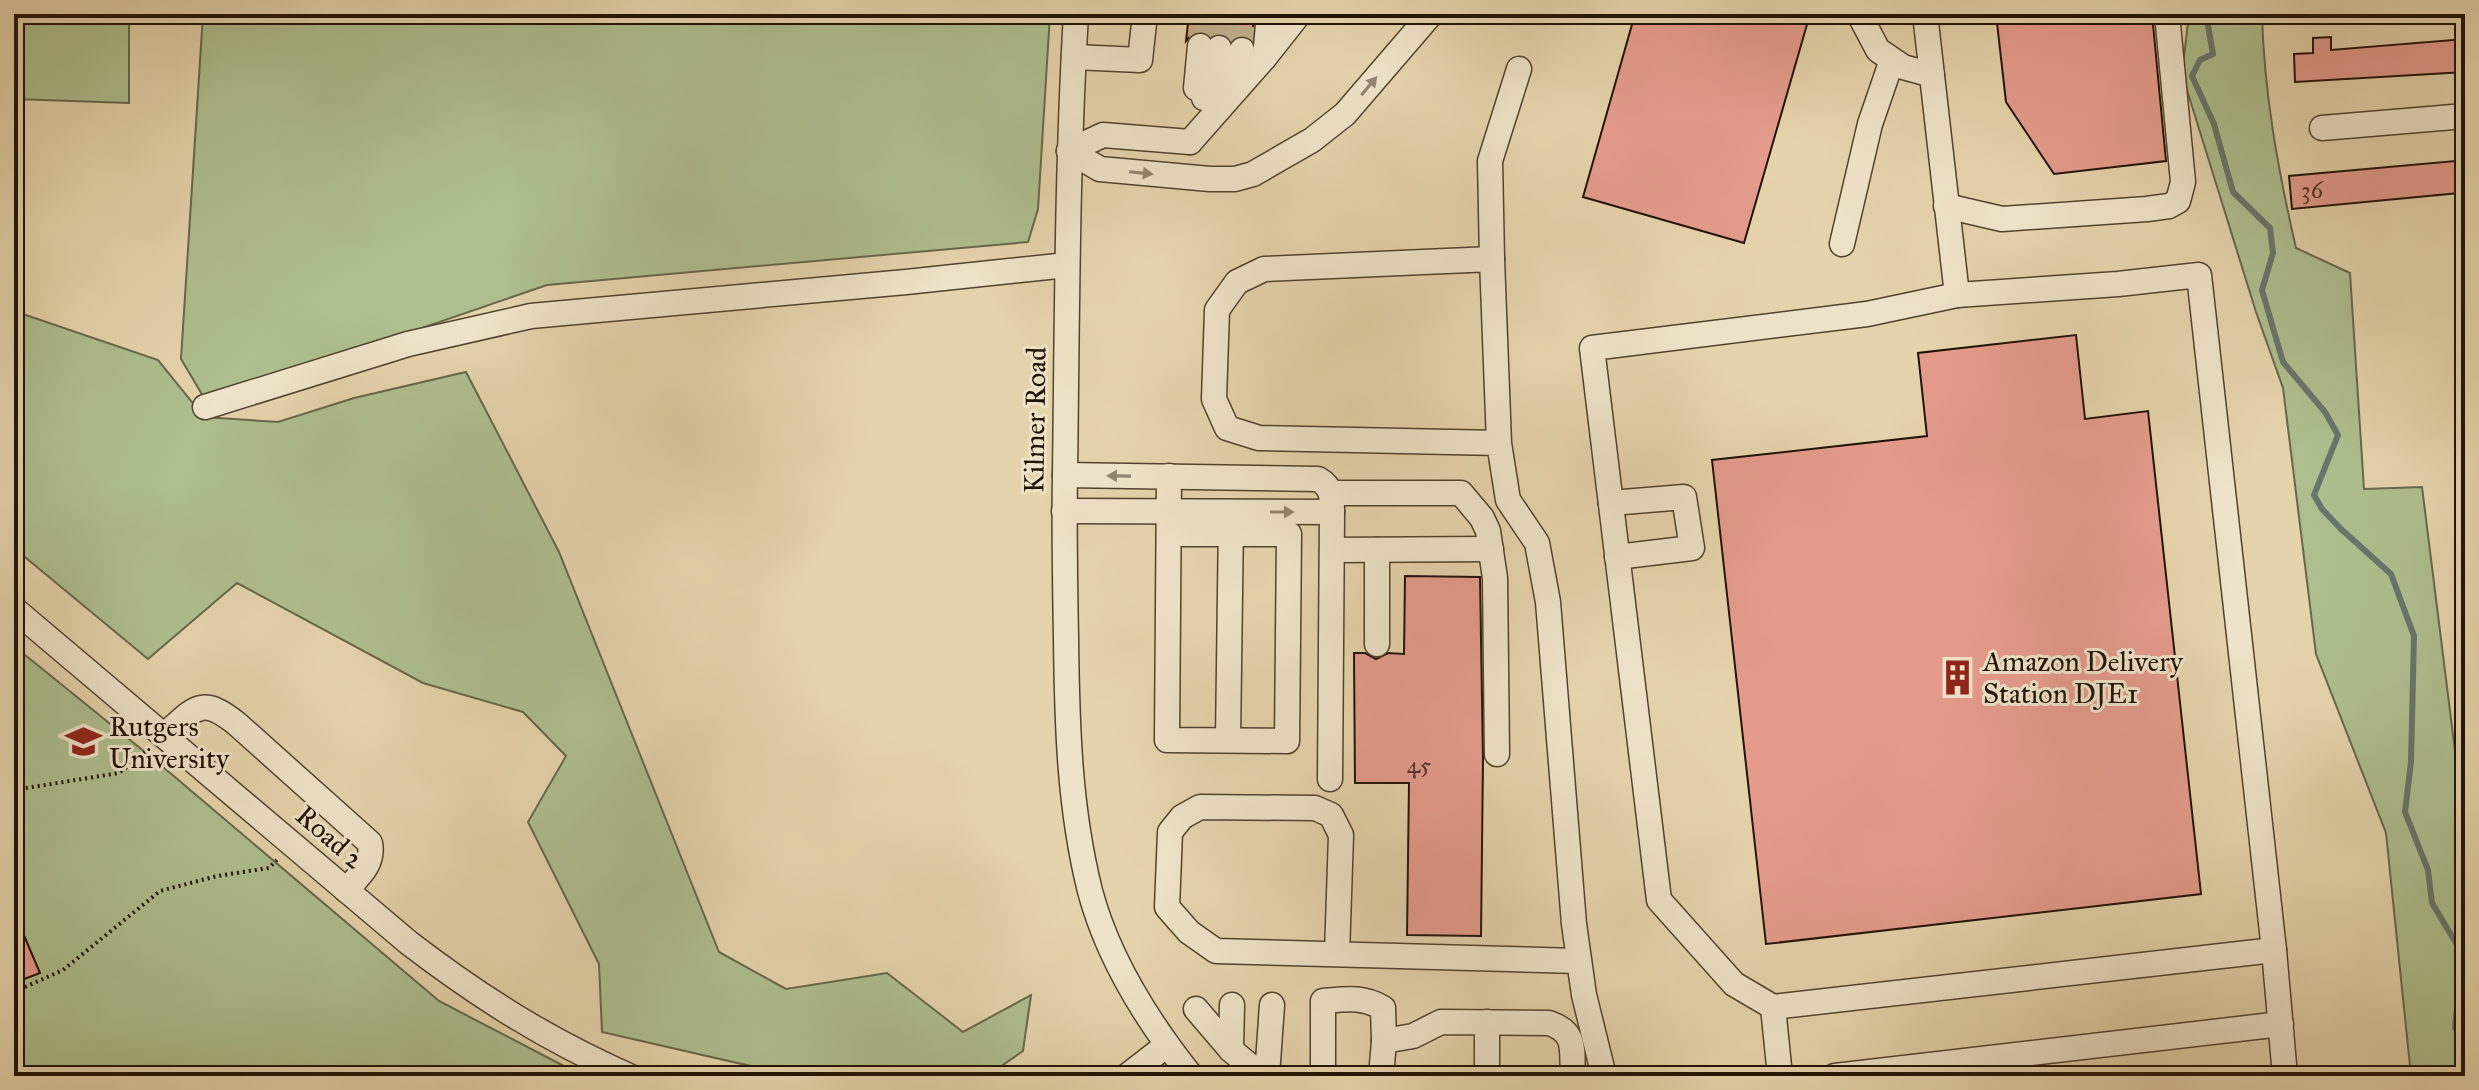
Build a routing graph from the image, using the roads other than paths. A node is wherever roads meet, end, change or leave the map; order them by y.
1 (1076, 14) edge
2 (1145, 14) edge
3 (1269, 14) edge
4 (1284, 14) edge
5 (1299, 14) edge
6 (1431, 14) edge
7 (1859, 14) edge
8 (1925, 14) edge
9 (2167, 14) edge
10 (1232, 50) junction
11 (1074, 57) junction
12 (1892, 60) junction
13 (1519, 69) dead end
14 (1932, 75) junction
15 (2465, 116) edge
16 (2322, 128) dead end
17 (1190, 142) junction
18 (1069, 151) junction
19 (1946, 206) junction
20 (1842, 244) dead end
21 (1492, 259) junction
22 (1067, 265) junction
23 (1957, 295) junction
24 (205, 407) dead end
25 (1499, 443) junction
26 (1065, 475) junction
27 (1169, 476) junction
28 (1231, 478) junction
29 (1332, 502) junction
30 (1611, 503) junction
31 (1064, 511) junction
32 (1169, 522) junction
33 (1231, 523) junction
34 (1491, 549) junction
35 (1332, 550) junction
36 (1377, 550) junction
37 (1617, 557) junction
38 (14, 609) edge
39 (1377, 644) dead end
40 (165, 735) junction
41 (1228, 739) junction
42 (1497, 754) dead end
43 (1330, 779) dead end
44 (346, 890) junction
45 (2274, 950) junction
46 (1337, 954) junction
47 (1579, 961) junction
48 (1232, 1005) dead end
49 (1272, 1005) dead end
50 (1773, 1007) junction
51 (1196, 1009) dead end
52 (1487, 1022) junction
53 (2281, 1024) junction
54 (1384, 1041) junction
55 (1167, 1045) junction
56 (1231, 1050) junction
57 (629, 1076) edge
58 (1127, 1076) edge
59 (1191, 1076) edge
60 (1265, 1076) edge
61 (1323, 1076) edge
62 (1381, 1076) edge
63 (1487, 1076) edge
64 (1573, 1076) edge
65 (1604, 1076) edge
66 (1780, 1076) edge
67 (1835, 1076) edge
68 (2285, 1076) edge

1 - 11 street, Kilmer Road
2 - 11 street
3 - 10 street
4 - 10 street
5 - 10 street
18 -> 6 street
7 - 12 street
8 - 14 street
9 - 19 street
10 - 17 street
10 - 17 street
11 - 18 street, Kilmer Road
12 - 14 street
12 - 20 street
13 - 21 street
14 - 19 street
15 - 16 street
17 - 18 street
18 - 22 street, Kilmer Road
19 - 23 street
21 - 25 street
21 - 25 street
22 - 24 street
22 - 26 street, Kilmer Road
23 - 30 street
23 - 45 street
25 - 47 street
27 -> 26 street
26 - 31 street, Kilmer Road
27 - 28 street
27 - 32 street
28 - 29 street
28 - 33 street
33 -> 29 street
29 - 34 street
29 - 35 street
30 - 37 street
30 - 37 street
31 - 32 street
31 - 55 street, Kilmer Road
32 - 33 street
32 - 41 street
33 - 41 street
33 - 41 street
34 - 36 street
34 - 42 street
35 - 36 street
35 - 43 street
36 - 39 street
37 - 50 street
38 - 40 street, Road 2
40 - 44 street, Road 2
40 - 44 street
44 - 57 street, Road 2
45 - 50 street
45 - 53 street
46 - 46 street
46 - 47 street
47 - 65 street
48 - 56 street
49 - 60 street
50 - 66 street
51 - 56 street
52 - 54 street
52 - 63 street
52 - 64 street
53 - 67 street
53 - 68 street
54 - 61 street
54 - 62 street
55 - 58 street
55 - 59 street, Kilmer Road
56 - 60 street

